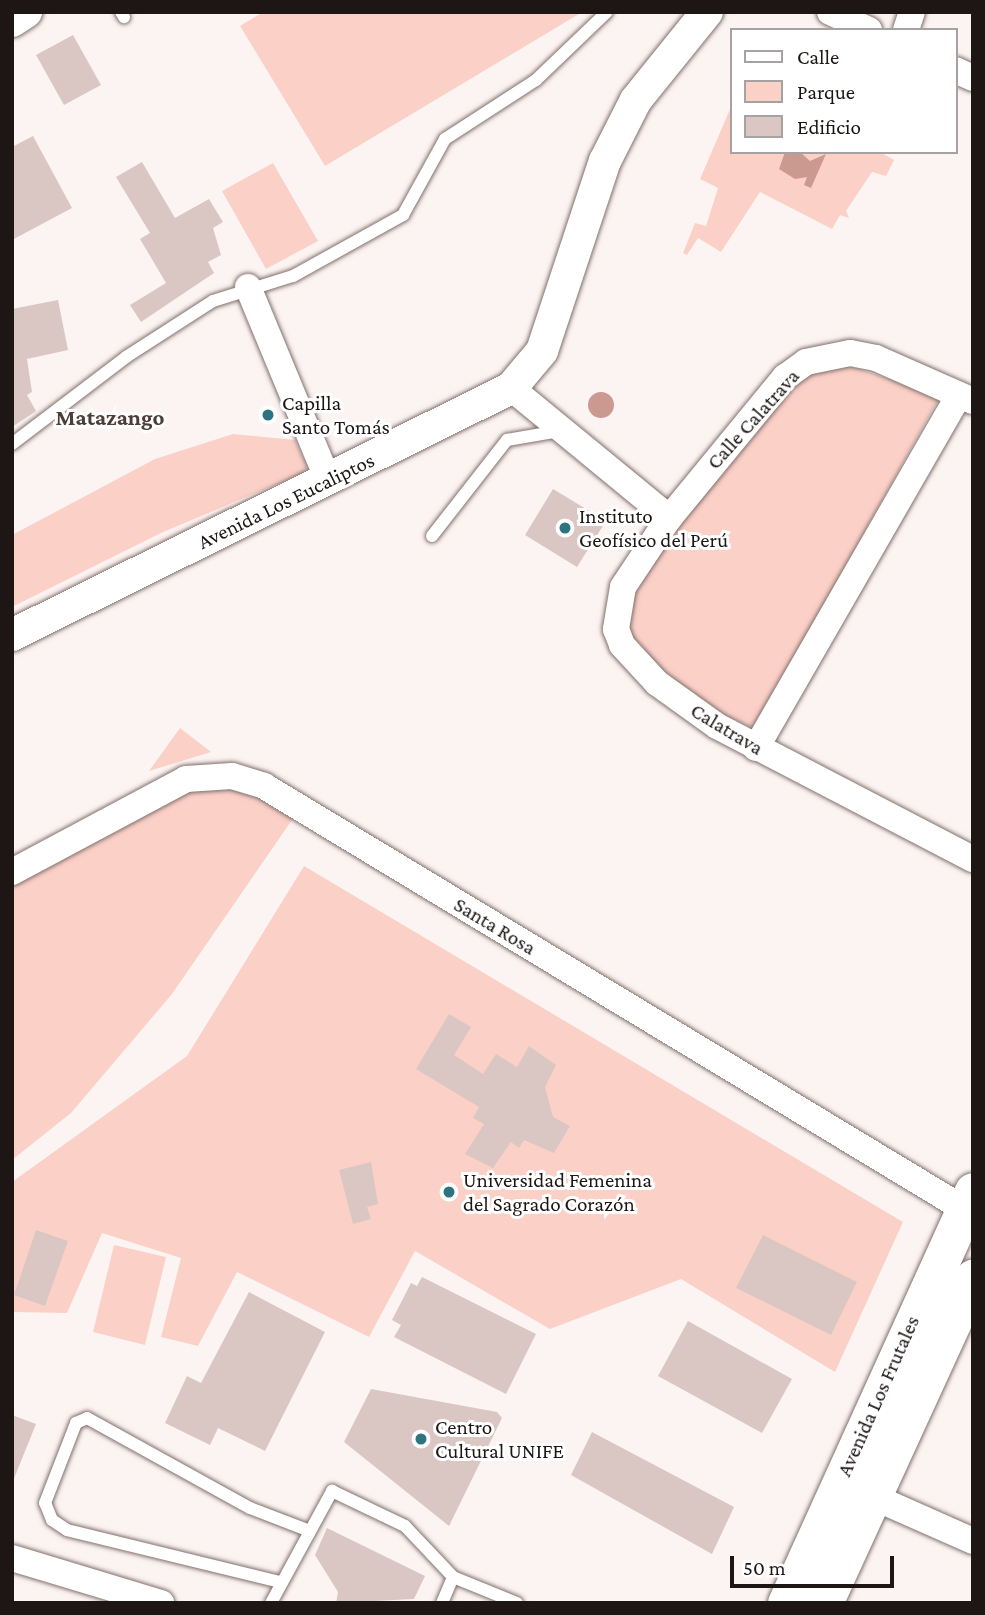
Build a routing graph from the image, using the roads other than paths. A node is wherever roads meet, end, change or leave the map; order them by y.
1 (26, 12) edge
2 (607, 12) edge
3 (707, 12) edge
4 (830, 12) edge
5 (12, 21) edge
6 (865, 28) edge
7 (957, 71) edge
8 (973, 78) edge
9 (248, 287) junction
10 (512, 388) junction
11 (966, 398) edge
12 (562, 430) junction
13 (12, 443) edge
14 (328, 480) junction
15 (669, 518) junction
16 (432, 536) dead end
17 (12, 635) edge
18 (756, 748) junction
19 (973, 859) edge
20 (12, 872) edge
21 (968, 1200) edge
22 (973, 1277) edge
23 (868, 1417) junction
24 (869, 1495) junction
25 (307, 1530) junction
26 (973, 1541) edge
27 (12, 1558) edge
28 (453, 1577) junction
29 (280, 1582) junction
30 (161, 1603) edge
31 (271, 1603) edge
32 (442, 1603) edge
33 (517, 1603) edge
34 (786, 1603) edge
35 (824, 1603) edge

1 - 5 street
2 - 9 lane
3 - 10 street, Avenida Los Eucaliptos
4 - 6 street
7 - 8 street
9 - 13 lane
9 - 14 street
10 - 12 street
10 - 14 street, Avenida Los Eucaliptos
11 - 15 street, Calle Calatrava
11 - 18 street
12 - 15 street
12 - 16 lane
14 - 17 street, Avenida Los Eucaliptos
15 - 18 street, Calatrava
18 - 19 street, Calatrava
20 - 21 street, Santa Rosa
21 - 23 main road, Avenida Los Frutales
22 - 24 main road, Avenida Los Frutales
23 - 24 main road
23 - 34 main road, Avenida Los Frutales
24 - 26 street
24 - 35 main road, Avenida Los Frutales
25 - 28 lane
25 - 29 lane
25 - 29 lane
27 - 30 street
28 - 32 lane
28 - 33 lane
29 - 31 lane

